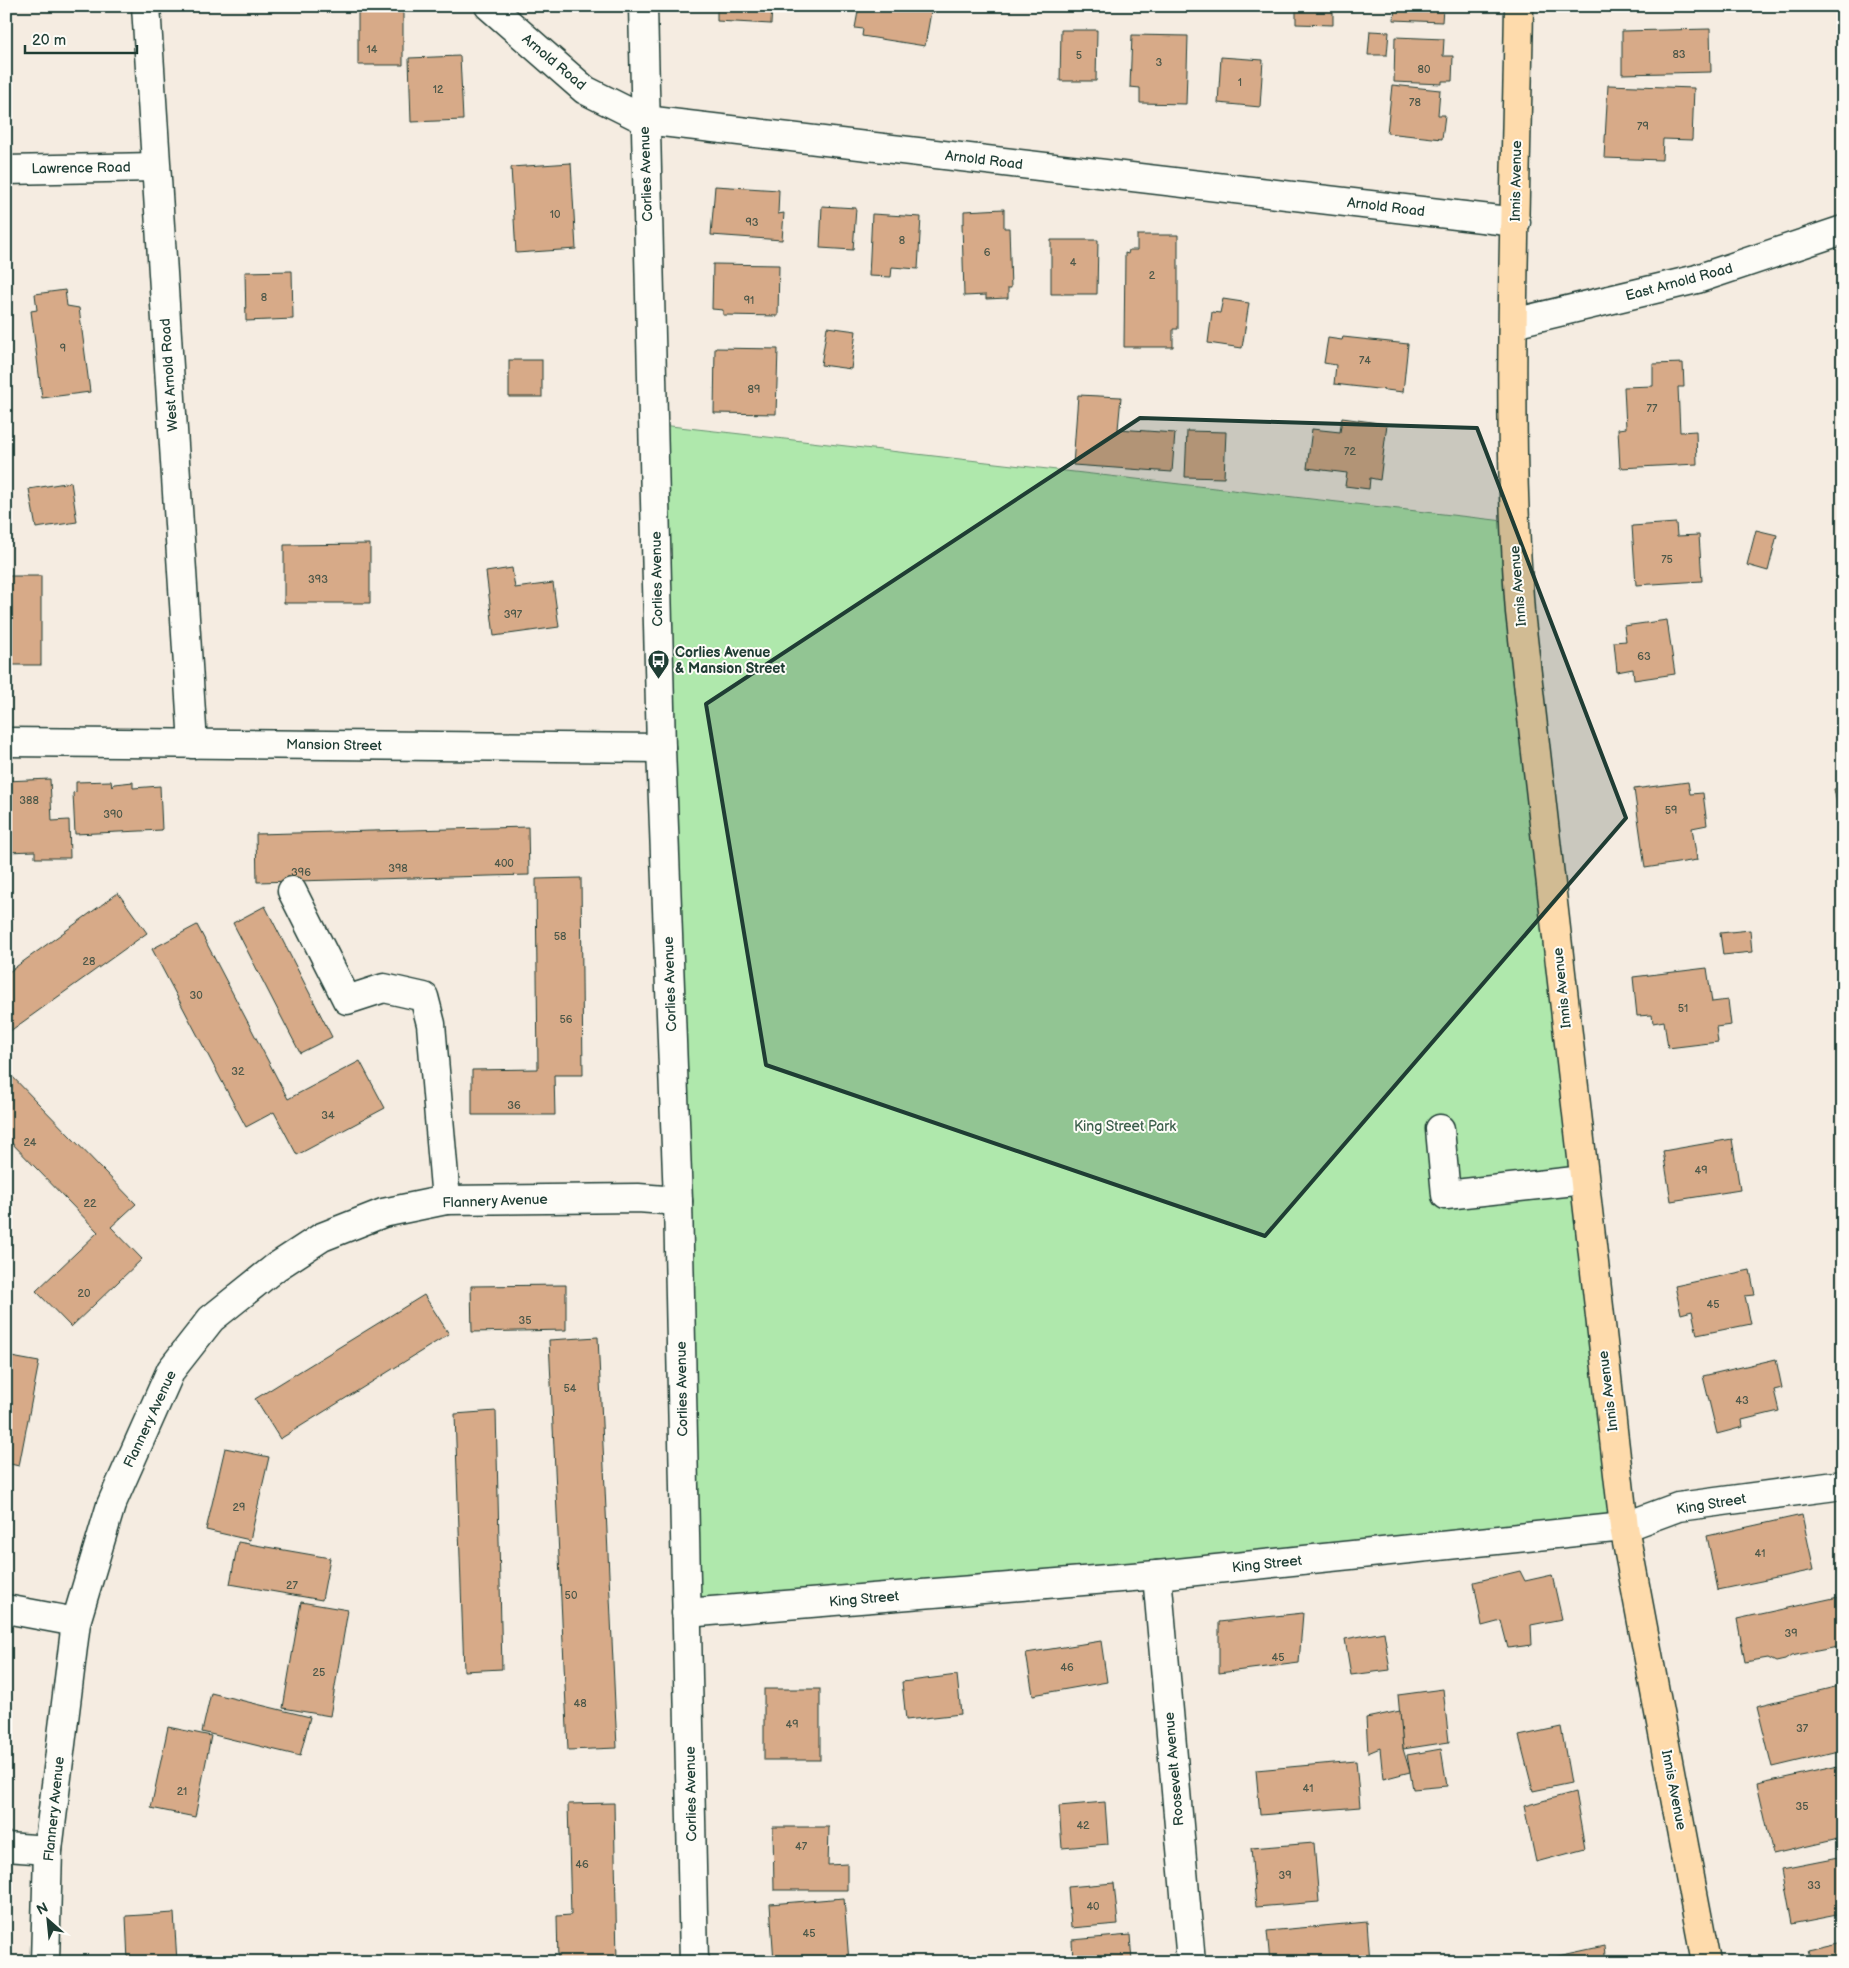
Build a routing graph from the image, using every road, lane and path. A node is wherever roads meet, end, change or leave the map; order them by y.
1 (146, 6) edge
2 (489, 6) edge
3 (643, 6) edge
4 (1519, 6) edge
5 (645, 120) junction
6 (155, 166) junction
7 (6, 170) edge
8 (1516, 222) junction
9 (1843, 230) edge
10 (1512, 323) junction
11 (6, 742) edge
12 (193, 744) junction
13 (661, 748) junction
14 (292, 892) dead end
15 (1440, 1129) dead end
16 (1584, 1180) junction
17 (446, 1200) junction
18 (678, 1201) junction
19 (1843, 1485) edge
20 (1624, 1527) junction
21 (1158, 1575) junction
22 (6, 1609) edge
23 (686, 1614) junction
24 (76, 1622) junction
25 (6, 1846) edge
26 (48, 1850) junction
27 (44, 1962) edge
28 (694, 1962) edge
29 (1191, 1962) edge
30 (1706, 1962) edge

1 - 6 street, West Arnold Road
2 - 5 street, Arnold Road
3 - 5 street, Corlies Avenue
4 - 8 main road, Innis Avenue
5 - 8 street, Arnold Road
5 - 13 street, Corlies Avenue
6 - 7 street, Lawrence Road
6 - 12 street, West Arnold Road
8 - 10 main road, Innis Avenue
9 - 10 street, East Arnold Road
10 - 16 main road, Innis Avenue
11 - 12 street, Mansion Street
12 - 13 street, Mansion Street
13 - 18 street, Corlies Avenue
14 - 17 street
15 - 16 street
16 - 20 main road, Innis Avenue
17 - 18 street, Flannery Avenue
17 - 24 street, Flannery Avenue
18 - 23 street, Corlies Avenue
19 - 20 street, King Street
20 - 21 street, King Street
20 - 30 main road, Innis Avenue
21 - 23 street, King Street
21 - 29 street, Roosevelt Avenue
22 - 24 street
23 - 28 street, Corlies Avenue
24 - 26 street, Flannery Avenue
25 - 26 street
26 - 27 street, Flannery Avenue

